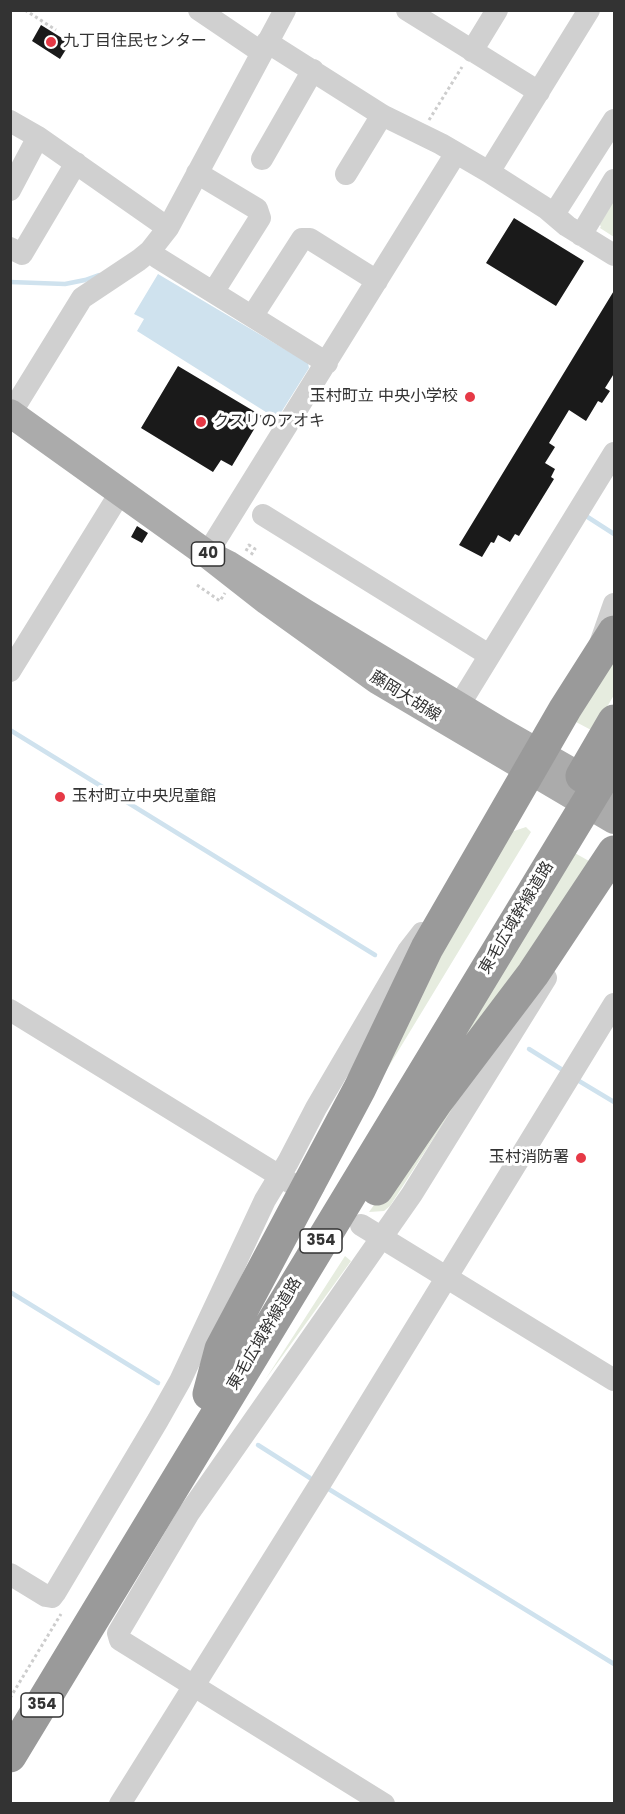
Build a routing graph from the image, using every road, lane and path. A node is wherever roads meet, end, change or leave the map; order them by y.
1 (25, 10) edge
2 (199, 10) edge
3 (285, 10) edge
4 (407, 10) edge
5 (497, 10) edge
6 (589, 10) edge
7 (56, 30) dead end
8 (264, 47) junction
9 (467, 59) junction
10 (313, 70) junction
11 (540, 92) junction
12 (382, 115) junction
13 (615, 120) edge
14 (10, 121) edge
15 (424, 128) dead end
16 (39, 137) junction
17 (456, 153) junction
18 (262, 159) dead end
19 (76, 163) junction
20 (489, 172) junction
21 (197, 173) junction
22 (346, 174) dead end
23 (615, 180) edge
24 (10, 190) edge
25 (554, 214) junction
26 (168, 228) junction
27 (581, 235) junction
28 (10, 248) edge
29 (150, 251) junction
30 (615, 255) edge
31 (377, 281) junction
32 (214, 291) junction
33 (253, 315) junction
34 (327, 363) junction
35 (11, 413) edge
36 (615, 453) edge
37 (120, 493) junction
38 (263, 515) dead end
39 (249, 545) dead end
40 (255, 549) dead end
41 (207, 554) junction
42 (197, 585) dead end
43 (217, 599) dead end
44 (615, 604) edge
45 (606, 644) edge
46 (489, 655) junction
47 (10, 670) edge
48 (452, 716) junction
49 (615, 721) edge
50 (541, 757) junction
51 (610, 794) edge
52 (563, 825) junction
53 (615, 852) edge
54 (451, 905) junction
55 (559, 937) junction
56 (615, 1004) edge
57 (10, 1010) edge
58 (279, 1176) junction
59 (300, 1188) tunnel mouth
60 (361, 1225) tunnel mouth
61 (382, 1238) junction
62 (445, 1277) junction
63 (615, 1380) edge
64 (209, 1394) junction
65 (204, 1435) junction
66 (10, 1574) edge
67 (194, 1686) junction
68 (10, 1718) edge
69 (10, 1756) edge
70 (120, 1803) edge
71 (384, 1803) edge

1 - 7 path
2 - 8 street
3 - 8 street
4 - 9 street
5 - 9 street
6 - 11 street
8 - 10 street
8 - 21 street
9 - 11 street
9 - 15 path
10 - 12 street
10 - 18 street
11 - 20 street
12 - 17 street
12 - 22 street
13 - 25 street
14 - 16 street
16 - 19 street
16 - 24 street
17 - 20 street
17 - 31 street
19 - 26 street
19 - 28 street
20 - 25 street
21 - 26 street
21 - 32 street
23 - 27 street
25 - 27 street
26 - 29 street
27 - 30 street
29 - 32 street
29 - 35 street
31 - 33 street
31 - 34 street
32 - 33 street
33 - 34 street
34 - 41 street
35 - 37 main road, 藤岡大胡線 / 40
36 - 46 street
37 - 41 main road, 藤岡大胡線 / 40
37 - 47 street
38 - 46 street
39 - 40 path
41 - 48 main road, 藤岡大胡線 / 40
41 - 48 main road, 藤岡大胡線 / 40
42 - 43 path
44 - 45 street
45 - 50 highway, 354
46 - 48 street
48 - 50 main road, 藤岡大胡線 / 40
49 - 51 highway, 東毛広域幹線道路 / 354
50 - 51 main road, 藤岡大胡線 / 40
50 - 54 highway, 354
51 - 52 highway, 東毛広域幹線道路 / 354
52 - 64 highway, 東毛広域幹線道路 / 354
52 - 65 highway, 東毛広域幹線道路 / 354
53 - 55 highway, 354
54 - 58 street
54 - 64 highway, 354
55 - 61 street
55 - 65 highway, 354
56 - 62 street
57 - 58 street
58 - 59 street
58 - 66 street
60 - 61 street
61 - 62 street
61 - 67 street
62 - 63 street
62 - 67 street
64 - 68 highway, 東毛広域幹線道路 / 354
65 - 69 highway, 東毛広域幹線道路 / 354
67 - 70 street
67 - 71 street

